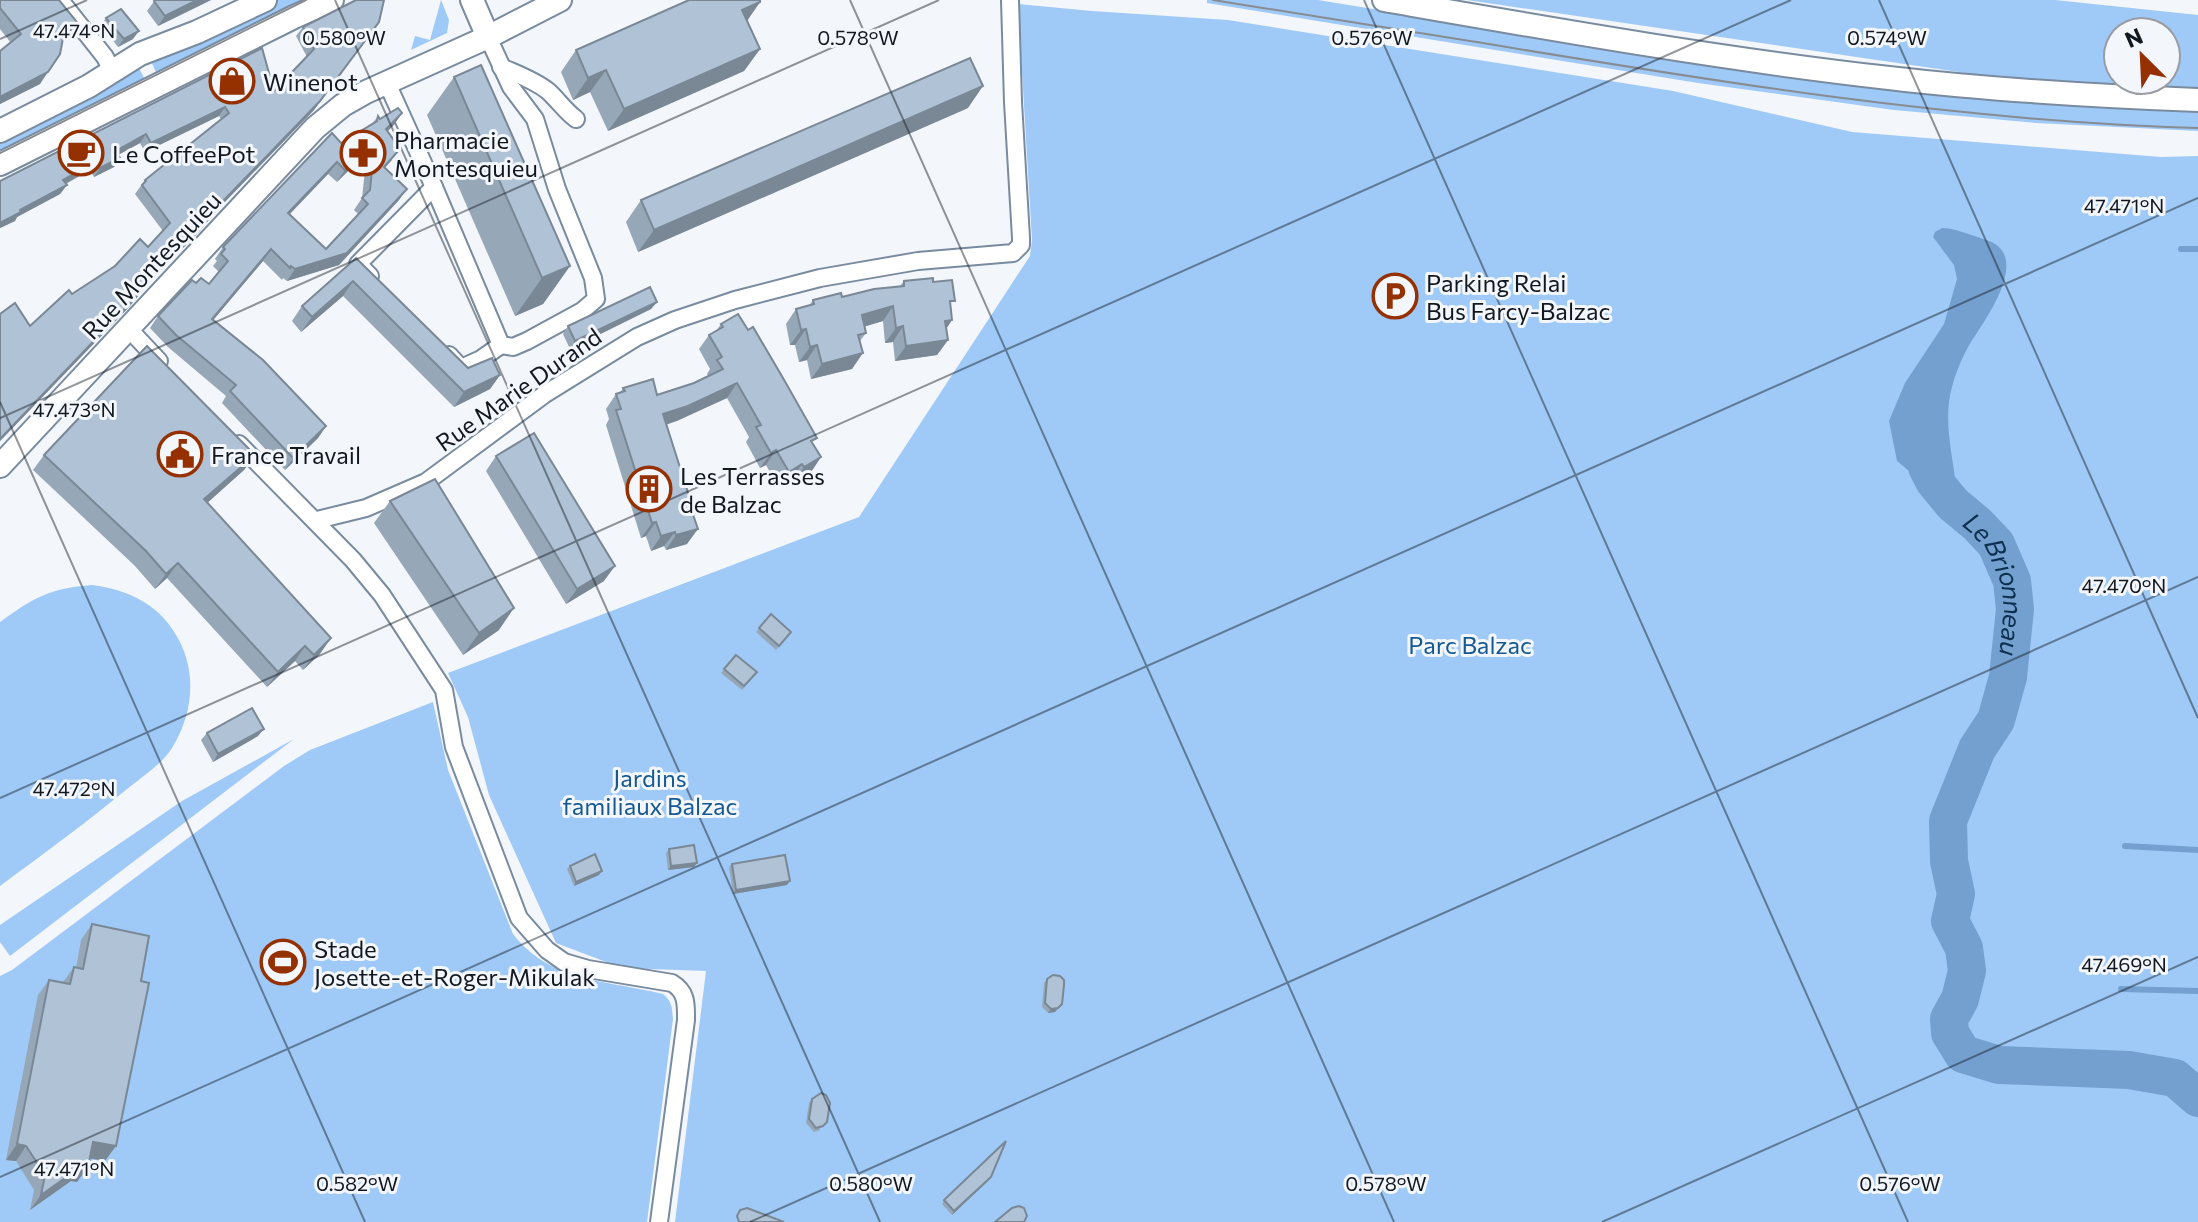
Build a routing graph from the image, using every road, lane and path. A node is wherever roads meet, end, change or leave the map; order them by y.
1 (60, 0) edge
2 (265, 0) edge
3 (332, 0) edge
4 (560, 0) edge
5 (1010, 0) edge
6 (1384, 0) edge
7 (470, 2) edge
8 (488, 37) junction
9 (501, 67) junction
10 (112, 71) junction
11 (387, 83) junction
12 (2198, 100) edge
13 (576, 119) dead end
14 (0, 131) edge
15 (0, 164) edge
16 (434, 187) junction
17 (378, 285) edge
18 (127, 327) junction
19 (501, 345) junction
20 (441, 347) edge
21 (171, 373) edge
22 (224, 428) edge
23 (0, 466) edge
24 (317, 520) junction
25 (659, 1222) edge

1 - 10 street
2 - 10 street
3 - 15 street
4 - 8 street, Rue Montesquieu
5 - 24 street, Rue Marie Durand
6 - 12 street
7 - 8 street
8 - 9 street
8 - 11 street, Rue Montesquieu
9 - 13 street
9 - 19 street
10 - 14 street
11 - 16 street
11 - 18 street, Rue Montesquieu
16 - 17 street
16 - 19 street
18 - 21 street
18 - 23 street, Rue Montesquieu
19 - 20 street
22 - 24 street
24 - 25 street

